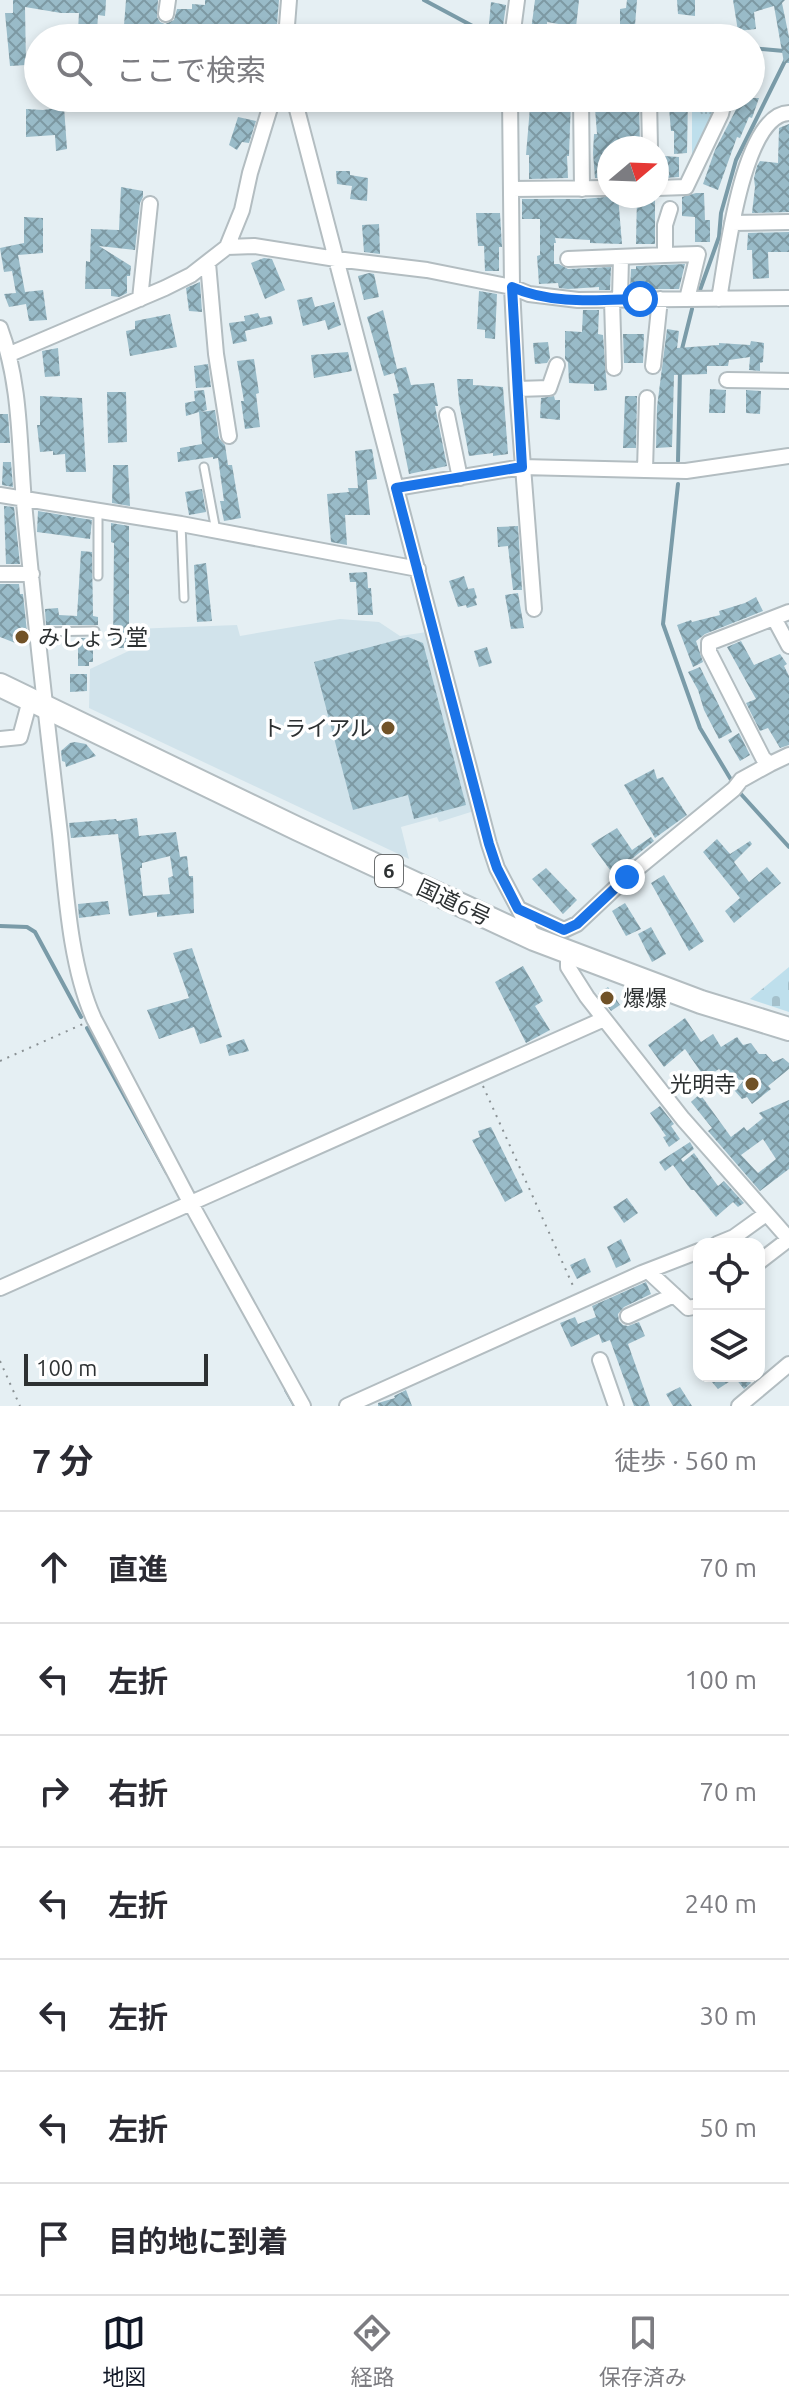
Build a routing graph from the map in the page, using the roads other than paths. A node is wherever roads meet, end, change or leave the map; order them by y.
1 (289, 0) edge
2 (517, 0) edge
3 (287, 24) edge
4 (514, 24) edge
5 (269, 112) edge
6 (298, 112) edge
7 (510, 112) edge
8 (581, 112) edge
9 (649, 112) edge
10 (722, 112) edge
11 (789, 113) edge
12 (650, 136) edge
13 (597, 188) edge
14 (669, 188) edge
15 (511, 189) junction
16 (582, 189) junction
17 (150, 204) dead end
18 (670, 209) dead end
19 (789, 222) edge
20 (732, 223) junction
21 (227, 247) junction
22 (665, 255) junction
23 (621, 257) junction
24 (336, 259) junction
25 (568, 259) dead end
26 (208, 263) junction
27 (512, 287) junction
28 (789, 298) edge
29 (140, 299) junction
30 (660, 299) junction
31 (687, 299) junction
32 (719, 299) junction
33 (616, 300) junction
34 (0, 328) edge
35 (10, 354) junction
36 (557, 365) dead end
37 (653, 366) dead end
38 (614, 368) dead end
39 (727, 380) dead end
40 (789, 381) edge
41 (517, 389) junction
42 (647, 398) dead end
43 (447, 415) dead end
44 (229, 436) dead end
45 (789, 456) edge
46 (204, 467) dead end
47 (522, 467) junction
48 (645, 470) junction
49 (460, 478) junction
50 (396, 488) junction
51 (0, 495) edge
52 (24, 499) junction
53 (98, 511) junction
54 (181, 524) junction
55 (216, 531) junction
56 (418, 569) junction
57 (0, 574) edge
58 (32, 574) junction
59 (98, 576) dead end
60 (184, 598) dead end
61 (534, 609) dead end
62 (789, 612) edge
63 (774, 618) junction
64 (95, 631) dead end
65 (37, 632) junction
66 (789, 646) edge
67 (0, 685) edge
68 (38, 703) junction
69 (0, 739) edge
70 (789, 755) edge
71 (770, 764) junction
72 (518, 909) junction
73 (534, 939) junction
74 (568, 953) junction
75 (604, 1019) junction
76 (789, 1029) edge
77 (190, 1202) junction
78 (766, 1214) junction
79 (732, 1238) edge
80 (789, 1239) edge
81 (693, 1253) edge
82 (765, 1257) edge
83 (648, 1271) junction
84 (0, 1288) edge
85 (674, 1295) junction
86 (693, 1307) edge
87 (628, 1316) dead end
88 (600, 1360) dead end
89 (789, 1364) edge
90 (303, 1406) edge
91 (347, 1406) edge
92 (616, 1406) edge
93 (739, 1406) edge

1 - 3 street
2 - 4 street
5 - 21 street
6 - 24 street
7 - 15 street
8 - 16 street
9 - 12 street
10 - 14 street
11 - 20 street
13 - 16 street
15 - 16 street
15 - 27 street
17 - 29 street
18 - 22 street
19 - 20 street
20 - 32 street
21 - 24 street
21 - 26 street
22 - 23 street
22 - 31 street
23 - 25 street
23 - 33 street
24 - 27 street
24 - 50 street
26 - 29 street
26 - 44 street
27 - 33 street
27 - 41 street
28 - 32 street
29 - 35 street
30 - 31 street
30 - 33 street
30 - 37 street
31 - 32 street
33 - 38 street
34 - 35 street
35 - 52 street
36 - 41 street
39 - 40 street
41 - 47 street
42 - 48 street
43 - 49 street
45 - 48 street
46 - 55 lane
47 - 48 street
47 - 49 street
47 - 61 street
49 - 50 street
50 - 56 street
51 - 52 street
52 - 53 street
52 - 58 street
53 - 54 street
53 - 59 lane
54 - 55 street
54 - 60 lane
55 - 56 street
56 - 72 street
57 - 58 street
58 - 65 street
62 - 63 street
63 - 66 street
63 - 71 street
64 - 65 lane
65 - 68 street
67 - 68 highway, 国道6号 / 6
68 - 69 street
68 - 73 highway, 国道6号 / 6
68 - 77 street
70 - 71 street
71 - 72 street
72 - 73 street
73 - 74 highway, 国道6号 / 6
74 - 75 street
74 - 76 highway, 国道6号 / 6
75 - 77 street
75 - 78 street
77 - 84 street
77 - 90 street
78 - 79 street
78 - 80 street
80 - 82 street
81 - 83 street
83 - 85 street
83 - 91 street
85 - 86 street
85 - 87 street
88 - 92 street
89 - 93 street

